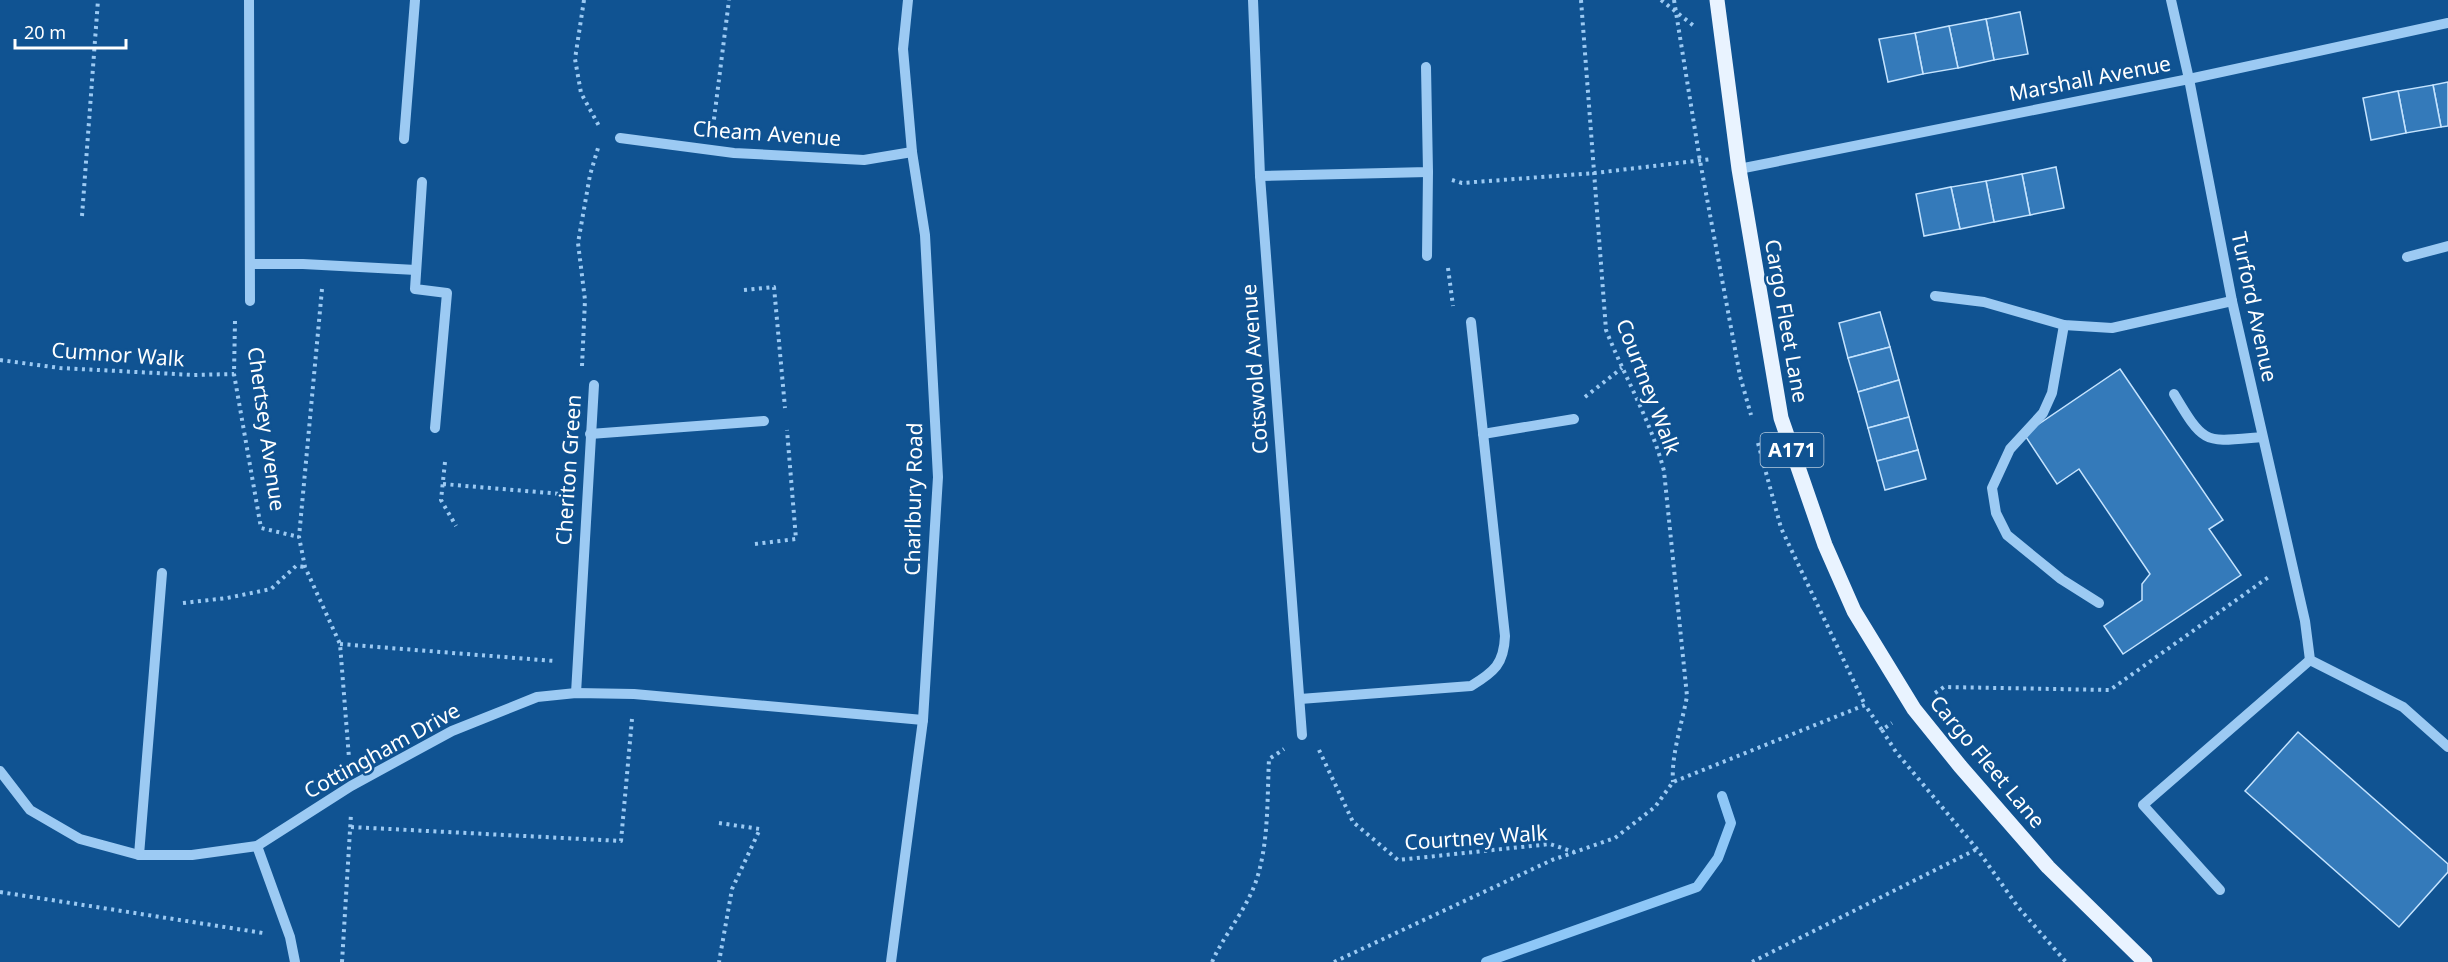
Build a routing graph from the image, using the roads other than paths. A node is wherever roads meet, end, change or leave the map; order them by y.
1 (249, 0) edge
2 (416, 0) edge
3 (908, 0) edge
4 (1253, 0) edge
5 (1717, 0) edge
6 (2171, 0) edge
7 (2448, 24) edge
8 (1426, 67) dead end
9 (2189, 79) junction
10 (620, 138) road end
11 (404, 139) dead end
12 (912, 153) junction
13 (1738, 163) junction
14 (1428, 172) junction
15 (1260, 176) junction
16 (422, 182) dead end
17 (2448, 246) edge
18 (1427, 255) road end
19 (2407, 257) dead end
20 (251, 264) junction
21 (416, 270) junction
22 (1935, 296) dead end
23 (250, 301) road end
24 (2232, 301) junction
25 (1471, 322) road end
26 (2064, 325) junction
27 (594, 385) road end
28 (2174, 394) dead end
29 (1574, 419) road end
30 (765, 421) dead end
31 (435, 428) dead end
32 (590, 434) junction
33 (1483, 434) junction
34 (2262, 437) junction
35 (162, 573) dead end
36 (2099, 603) dead end
37 (2310, 660) junction
38 (576, 693) junction
39 (1300, 699) junction
40 (923, 720) junction
41 (1302, 735) road end
42 (2448, 747) edge
43 (0, 771) edge
44 (257, 846) junction
45 (139, 855) junction
46 (2220, 890) dead end
47 (295, 962) edge
48 (891, 962) edge
49 (2145, 962) edge

1 - 20 street
2 - 11 street
3 - 12 street, Charlbury Road
4 - 15 street, Cotswold Avenue
5 - 13 main road, Cargo Fleet Lane / A171
6 - 9 street, Turford Avenue
7 - 9 street, Marshall Avenue
8 - 14 street
9 - 13 street, Marshall Avenue
9 - 24 street, Turford Avenue
10 - 12 street, Cheam Avenue
12 - 40 street, Charlbury Road
13 - 49 main road, Cargo Fleet Lane / A171
14 - 15 street
14 - 18 street
15 - 39 street, Cotswold Avenue
16 - 21 street
17 - 19 street
20 - 21 street
20 - 23 street
21 - 31 street
22 - 26 street
24 - 26 street
24 - 34 street, Turford Avenue
25 - 33 street
26 - 36 street
27 - 32 street, Cheriton Green
28 - 34 street
29 - 33 street
30 - 32 street
32 - 38 street, Cheriton Green
33 - 39 street
34 - 37 street, Turford Avenue
35 - 45 street
37 - 42 street
37 - 46 street
38 - 40 street, Cottingham Drive
38 - 44 street, Cottingham Drive
39 - 41 street, Cotswold Avenue
40 - 48 street, Charlbury Road
43 - 45 street, Cottingham Drive
44 - 45 street, Cottingham Drive
44 - 47 street

